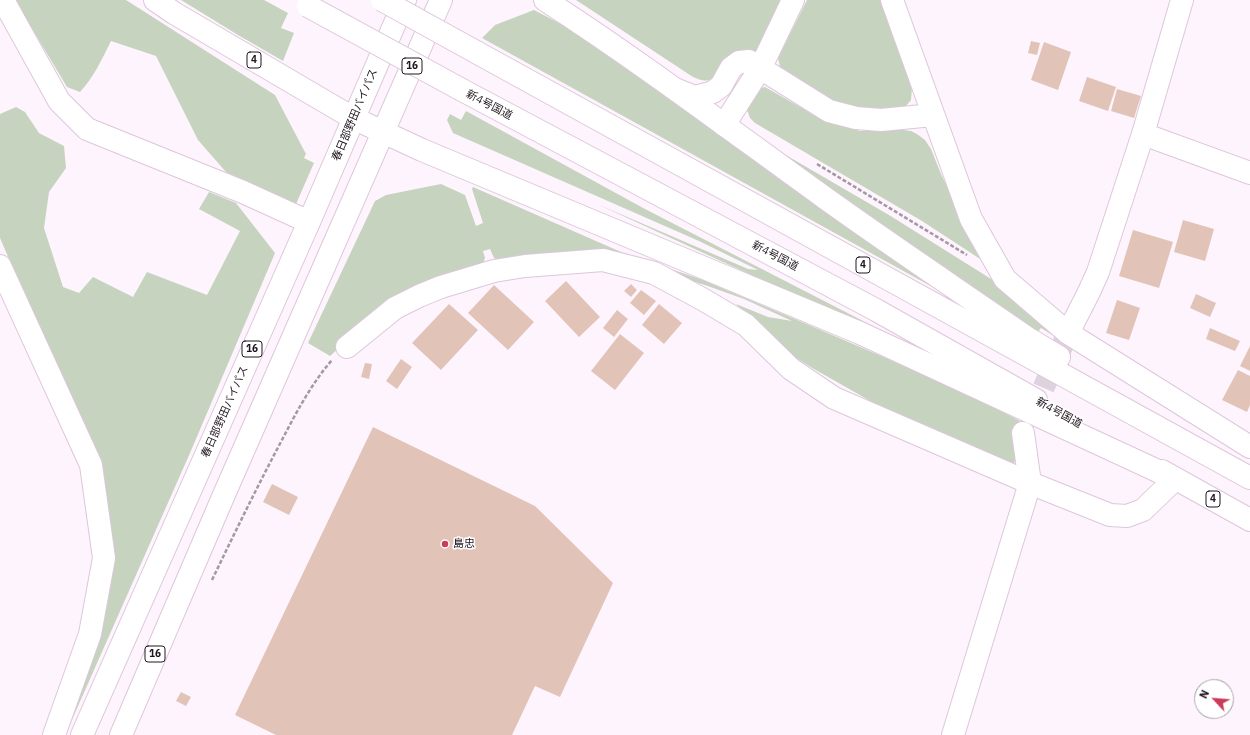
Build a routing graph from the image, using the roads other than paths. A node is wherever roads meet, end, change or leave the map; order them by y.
1 (3, 0) edge
2 (155, 0) edge
3 (382, 0) edge
4 (405, 0) edge
5 (441, 0) edge
6 (545, 0) edge
7 (793, 0) edge
8 (892, 0) edge
9 (1182, 0) edge
10 (302, 3) edge
11 (761, 67) junction
12 (677, 90) junction
13 (933, 115) junction
14 (353, 118) junction
15 (724, 125) junction
16 (383, 132) junction
17 (1143, 134) junction
18 (1250, 173) edge
19 (309, 222) junction
20 (0, 266) edge
21 (1068, 333) junction
22 (347, 347) road end
23 (1023, 433) tunnel mouth
24 (1250, 447) edge
25 (1250, 473) edge
26 (1250, 478) edge
27 (1175, 479) junction
28 (1030, 483) junction
29 (1250, 520) edge
30 (54, 735) edge
31 (82, 735) edge
32 (120, 735) edge
33 (953, 735) edge

1 - 19 main road
2 - 14 main road, 4
3 - 26 main road, 4, bridge
4 - 14 main road, 春日部野田バイパス / 16
5 - 16 main road, 16
6 - 12 main road
7 - 11 main road
8 - 13 main road
9 - 17 main road
10 - 27 main road, 新4号国道 / 4, bridge
11 - 12 main road
11 - 13 main road
11 - 15 main road
12 - 15 main road
13 - 21 main road
14 - 16 main road
14 - 19 main road, 春日部野田バイパス / 16
15 - 25 main road
16 - 27 main road
16 - 32 main road, 16
17 - 18 main road
17 - 21 main road
19 - 31 main road, 春日部野田バイパス / 16
20 - 30 main road
21 - 24 main road
22 - 28 main road
23 - 28 main road
27 - 28 main road
27 - 29 main road, 新4号国道 / 4
28 - 33 main road

